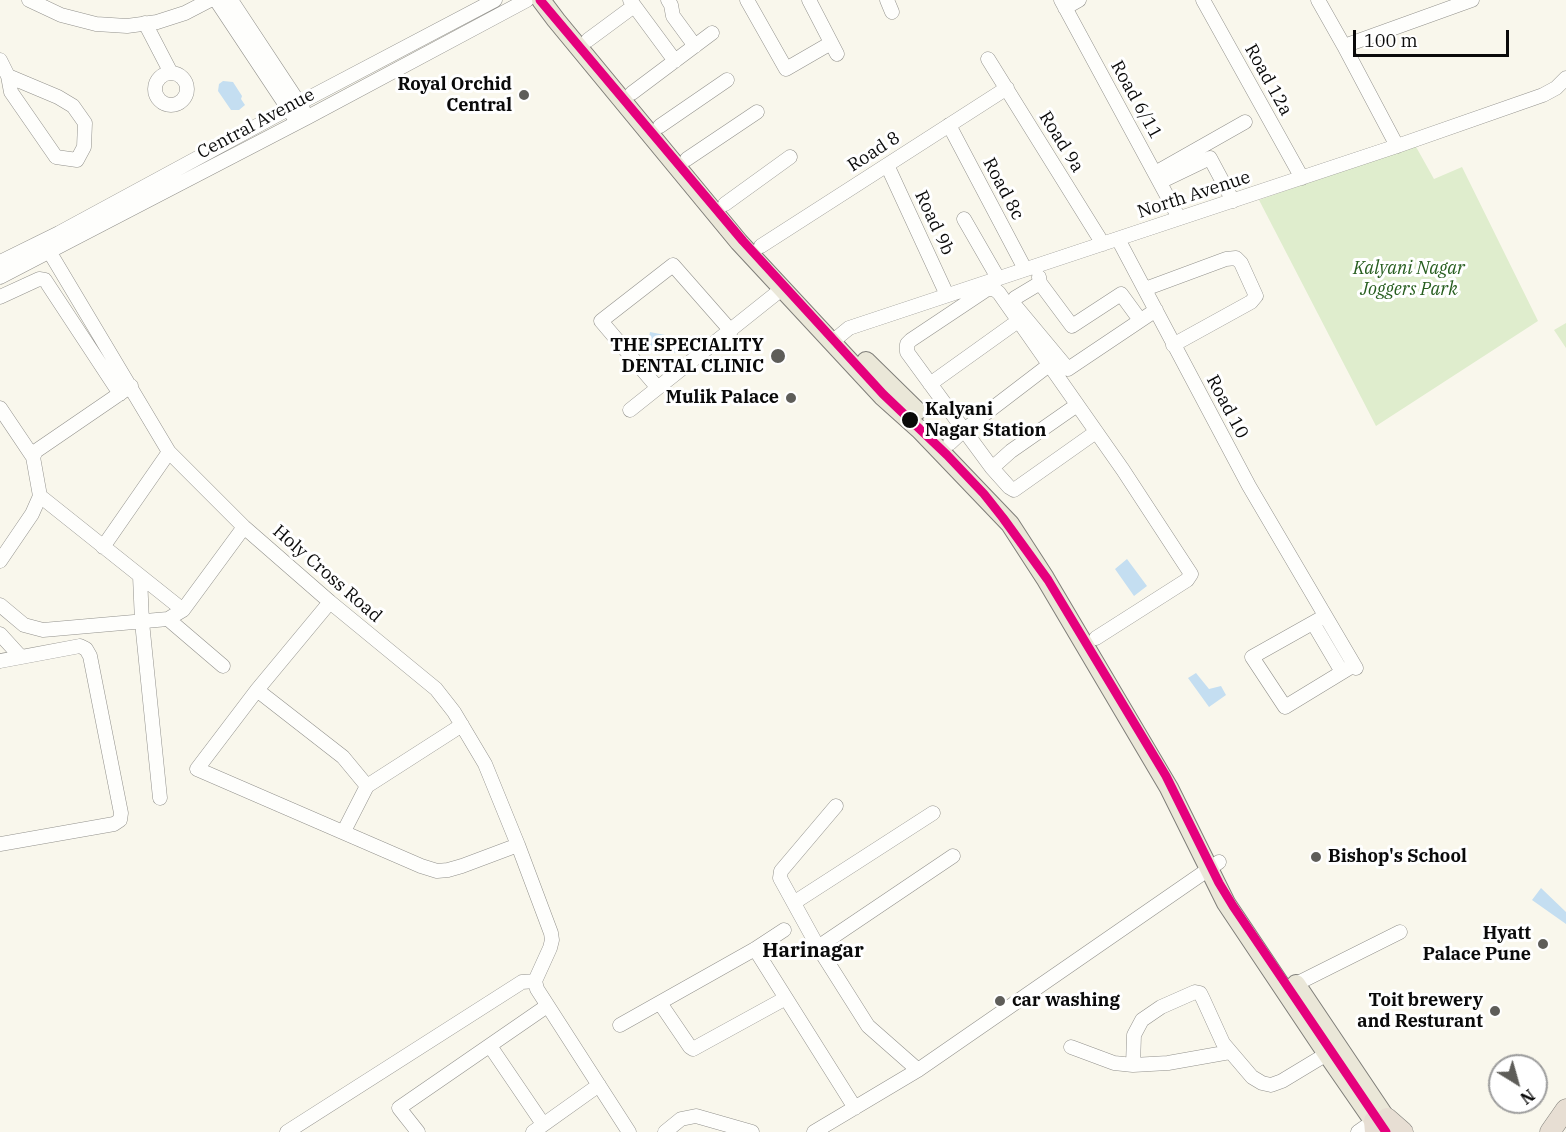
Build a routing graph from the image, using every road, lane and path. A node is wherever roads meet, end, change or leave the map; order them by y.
1 (28, 0) edge
2 (210, 0) edge
3 (216, 0) edge
4 (231, 0) edge
5 (495, 0) edge
6 (527, 0) edge
7 (541, 0) edge
8 (557, 0) edge
9 (668, 0) edge
10 (747, 0) edge
11 (809, 0) edge
12 (1079, 0) edge
13 (1203, 0) edge
14 (1317, 0) edge
15 (1472, 0) edge
16 (632, 3) edge
17 (1063, 4) edge
18 (145, 24) junction
19 (712, 33) dead end
20 (588, 40) junction
21 (695, 46) junction
22 (1344, 46) junction
23 (988, 59) dead end
24 (0, 60) edge
25 (675, 61) junction
26 (171, 73) dead end
27 (8, 76) junction
28 (1566, 78) edge
29 (728, 80) dead end
30 (1007, 88) junction
31 (632, 93) junction
32 (293, 106) junction
33 (757, 112) dead end
34 (302, 120) junction
35 (1245, 122) dead end
36 (949, 125) junction
37 (660, 126) junction
38 (1397, 146) junction
39 (789, 158) dead end
40 (687, 159) junction
41 (887, 165) junction
42 (1158, 177) junction
43 (1302, 178) junction
44 (1233, 201) junction
45 (725, 204) junction
46 (1179, 218) junction
47 (964, 219) dead end
48 (1118, 239) junction
49 (1103, 244) junction
50 (761, 246) junction
51 (46, 247) junction
52 (0, 262) edge
53 (1031, 267) junction
54 (0, 277) edge
55 (998, 278) junction
56 (1040, 283) junction
57 (783, 288) junction
58 (1145, 289) junction
59 (947, 296) junction
60 (0, 297) edge
61 (1156, 310) junction
62 (1140, 320) junction
63 (1018, 321) junction
64 (731, 331) junction
65 (837, 338) junction
66 (1173, 345) junction
67 (1049, 365) junction
68 (930, 384) junction
69 (657, 387) junction
70 (125, 390) junction
71 (1077, 405) junction
72 (0, 408) edge
73 (630, 410) dead end
74 (964, 430) junction
75 (1096, 432) junction
76 (946, 448) junction
77 (169, 452) junction
78 (33, 457) junction
79 (992, 468) junction
80 (40, 496) junction
81 (244, 527) junction
82 (103, 547) junction
83 (0, 561) edge
84 (140, 576) junction
85 (330, 602) junction
86 (0, 605) edge
87 (183, 610) junction
88 (168, 619) junction
89 (1319, 620) junction
90 (142, 622) junction
91 (0, 634) edge
92 (1096, 638) junction
93 (20, 656) junction
94 (0, 661) edge
95 (223, 666) dead end
96 (257, 690) junction
97 (462, 725) junction
98 (367, 786) junction
99 (160, 798) dead end
100 (836, 806) dead end
101 (933, 813) dead end
102 (344, 831) junction
103 (0, 844) edge
104 (518, 844) junction
105 (953, 856) dead end
106 (1213, 865) junction
107 (795, 902) junction
108 (784, 930) dead end
109 (1400, 932) dead end
110 (818, 947) junction
111 (755, 948) junction
112 (535, 981) junction
113 (1296, 984) junction
114 (786, 998) junction
115 (660, 1003) junction
116 (547, 1006) junction
117 (620, 1025) dead end
118 (490, 1046) junction
119 (1071, 1047) dead end
120 (1333, 1050) junction
121 (1230, 1052) junction
122 (1132, 1065) junction
123 (918, 1070) junction
124 (599, 1086) junction
125 (855, 1108) junction
126 (1566, 1109) edge
127 (1379, 1126) edge
128 (538, 1128) edge
129 (287, 1132) edge
130 (418, 1132) edge
131 (629, 1132) edge
132 (665, 1132) edge
133 (752, 1132) edge
134 (814, 1132) edge
135 (1403, 1132) edge
136 (1550, 1132) edge

1 - 18 street
2 - 18 street
3 - 32 street
4 - 32 street
5 - 32 street, Central Avenue
6 - 34 street, Central Avenue
7 - 57 main road
8 - 20 main road
9 - 21 street
10 - 11 street
12 - 17 street
13 - 43 street, Road 12a
14 - 22 street
15 - 22 street
16 - 20 street
16 - 25 street
17 - 42 street, Road 6/11
18 - 26 street
19 - 21 street
20 - 31 main road
21 - 25 street
22 - 38 street
23 - 30 street, Road 9a
24 - 27 street
25 - 31 street
27 - 27 street
28 - 38 street, North Avenue
29 - 37 street
30 - 36 street, Road 8
30 - 49 street, Road 9a
31 - 37 main road
32 - 34 street
32 - 51 street, Central Avenue
33 - 40 street
34 - 51 street, Central Avenue
35 - 42 street
36 - 41 street, Road 8
36 - 53 street, Road 8c
37 - 40 main road
38 - 43 street, North Avenue
39 - 45 street
40 - 45 main road
41 - 50 street, Road 8
41 - 59 street, Road 9b
42 - 44 street
42 - 46 street, Road 6/11
43 - 44 street, North Avenue
44 - 46 street, North Avenue
45 - 50 main road
46 - 48 street, North Avenue
47 - 55 street
48 - 49 street, North Avenue
48 - 58 street, Road 10
49 - 53 street, North Avenue
50 - 65 main road
51 - 52 street, Central Avenue
51 - 54 street, Central Avenue
51 - 70 street, Holy Cross Road
53 - 55 street, North Avenue
53 - 56 street, Road 8c
55 - 59 street, North Avenue
56 - 62 street
56 - 62 street
57 - 64 street
57 - 65 main road
58 - 61 street, Road 10
58 - 66 street
59 - 65 street, North Avenue
60 - 70 street
61 - 62 street
61 - 66 street, Road 10
63 - 67 street
63 - 68 street
63 - 68 street
64 - 69 street
64 - 69 street
65 - 76 main road
66 - 89 street, Road 10
67 - 71 street
67 - 74 street
68 - 74 street
69 - 73 street
70 - 77 street, Holy Cross Road
70 - 78 street
71 - 75 street
71 - 79 street
72 - 78 street
74 - 76 street
74 - 79 street
75 - 79 street
75 - 92 street
76 - 92 main road
76 - 106 main road
77 - 81 street, Holy Cross Road
77 - 82 street
78 - 80 street
80 - 82 street
80 - 83 street
81 - 85 street, Holy Cross Road
81 - 87 street
82 - 84 street
84 - 87 street
84 - 90 street
85 - 96 street
85 - 97 street, Holy Cross Road
86 - 90 street
87 - 88 street
88 - 90 street
88 - 95 street
89 - 89 street, Road 10
90 - 99 street
91 - 93 street
92 - 106 main road
93 - 94 street
93 - 103 street
96 - 98 street
96 - 102 street
97 - 98 street
97 - 104 street, Holy Cross Road
98 - 102 street
100 - 107 street
101 - 107 street
102 - 104 street
104 - 112 street, Holy Cross Road
105 - 110 street
106 - 113 main road
106 - 120 main road
106 - 123 street
107 - 110 street
108 - 111 street
109 - 113 street
110 - 123 street
111 - 114 street
111 - 115 street
112 - 116 street
112 - 129 street
113 - 120 main road
114 - 115 street
114 - 125 street
115 - 117 street
116 - 118 street
116 - 124 street
118 - 128 street
118 - 130 street
119 - 122 street
120 - 121 street
120 - 127 main road
121 - 122 street
121 - 122 street
123 - 125 street
124 - 128 street
124 - 131 street
125 - 134 street
126 - 136 highway
127 - 135 highway
132 - 133 street

